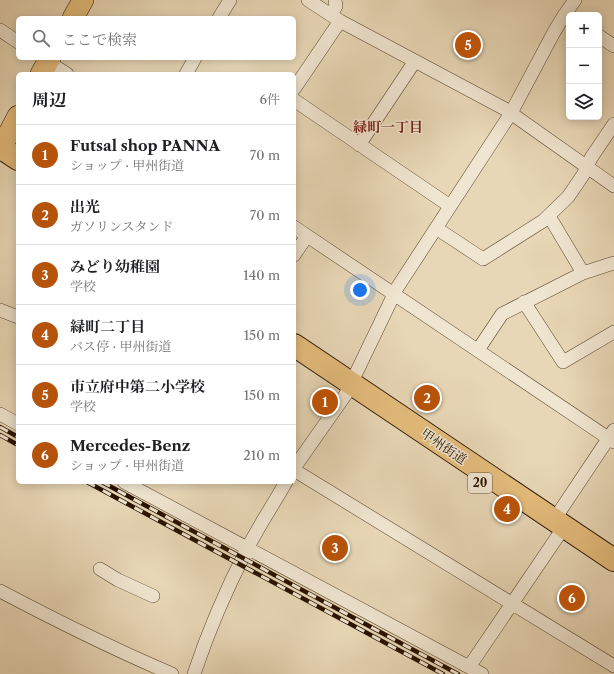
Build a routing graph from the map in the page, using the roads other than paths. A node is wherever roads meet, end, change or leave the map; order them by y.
1 (83, 0) edge
2 (230, 0) edge
3 (308, 0) edge
4 (335, 0) edge
5 (575, 0) edge
6 (569, 12) edge
7 (74, 16) edge
8 (220, 16) edge
9 (566, 17) edge
10 (336, 18) junction
11 (0, 30) edge
12 (602, 38) edge
13 (16, 41) edge
14 (613, 44) edge
15 (194, 60) edge
16 (415, 61) junction
17 (46, 63) edge
18 (62, 72) edge
19 (187, 72) edge
20 (296, 86) edge
21 (296, 101) edge
22 (510, 113) junction
23 (16, 121) edge
24 (614, 124) edge
25 (359, 144) junction
26 (4, 153) edge
27 (587, 167) junction
28 (16, 172) edge
29 (614, 186) edge
30 (450, 206) junction
31 (549, 216) junction
32 (296, 228) edge
33 (436, 228) junction
34 (307, 236) junction
35 (296, 252) edge
36 (614, 263) edge
37 (582, 273) junction
38 (394, 294) junction
39 (524, 302) junction
40 (0, 310) edge
41 (16, 316) edge
42 (614, 332) edge
43 (296, 348) edge
44 (478, 350) junction
45 (296, 360) edge
46 (348, 389) junction
47 (0, 414) edge
48 (16, 423) edge
49 (612, 437) edge
50 (296, 466) edge
51 (296, 470) edge
52 (128, 484) edge
53 (285, 484) edge
54 (559, 527) junction
55 (247, 549) junction
56 (614, 560) edge
57 (100, 569) dead end
58 (614, 573) edge
59 (0, 591) edge
60 (153, 596) dead end
61 (512, 604) junction
62 (614, 666) edge
63 (469, 667) junction
64 (172, 674) edge
65 (194, 674) edge
66 (482, 674) edge

1 - 7 main road
2 - 8 street
3 - 10 street
4 - 10 street
5 - 6 street
9 - 22 street
10 - 16 street
10 - 20 street
11 - 13 street
12 - 14 street
15 - 19 street
16 - 22 street
16 - 25 street
17 - 18 street
21 - 25 street
22 - 27 street
22 - 30 street
23 - 26 main road
24 - 27 street
25 - 30 street
26 - 28 highway
27 - 29 street
27 - 31 street
30 - 33 street
31 - 33 street
31 - 37 street
32 - 34 street
33 - 38 street
34 - 35 street
34 - 38 street
36 - 37 street
37 - 39 street
38 - 44 street
38 - 46 street
39 - 42 street
39 - 44 street
40 - 41 street
43 - 46 highway, 甲州街道 / 20
44 - 49 street
45 - 46 highway, 甲州街道 / 20
46 - 50 street
46 - 54 highway, 甲州街道 / 20
47 - 48 street
49 - 54 street
51 - 61 street
52 - 55 street
53 - 55 street
54 - 56 highway, 甲州街道 / 20
54 - 58 highway, 甲州街道 / 20
54 - 61 street
55 - 63 street
55 - 65 street
57 - 60 street
59 - 64 street
61 - 62 street
61 - 63 street
63 - 66 street

